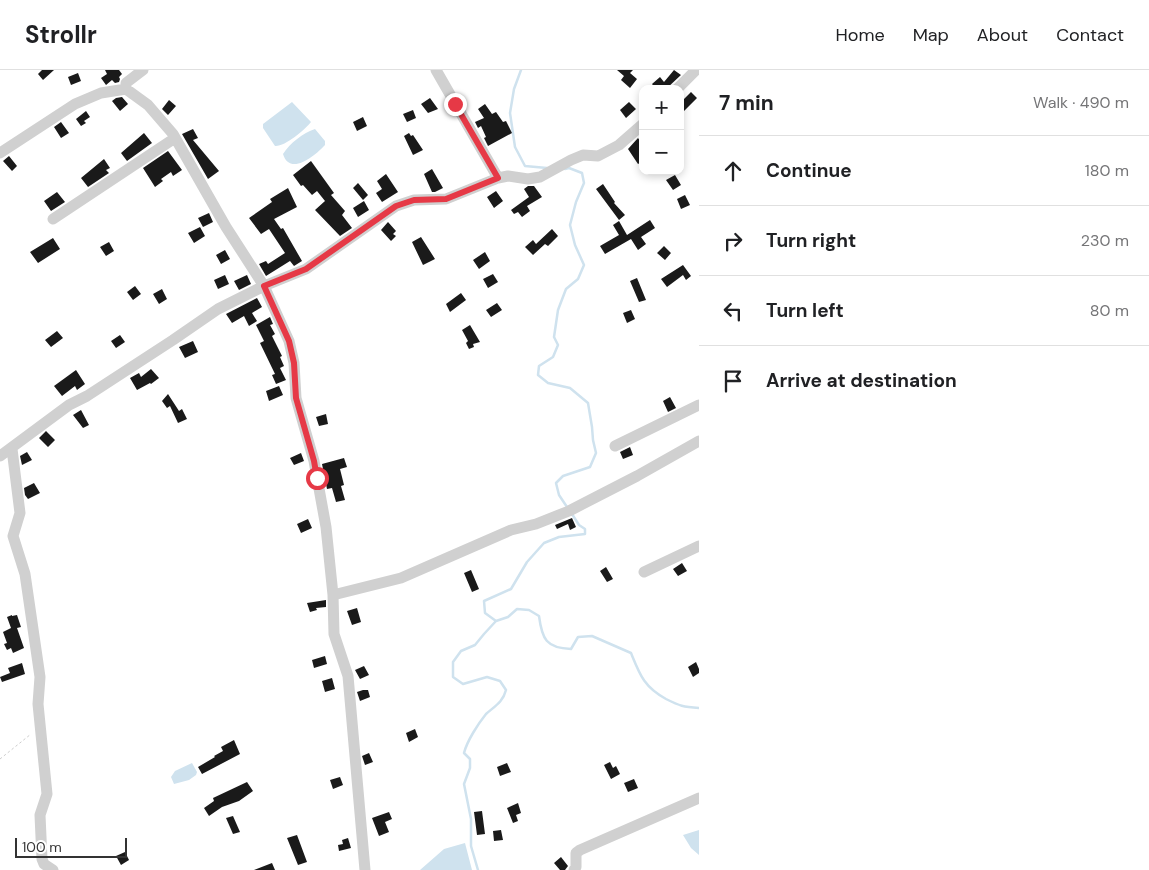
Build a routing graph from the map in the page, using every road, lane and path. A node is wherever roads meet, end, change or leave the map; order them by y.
1 (143, 70) edge
2 (696, 70) edge
3 (440, 71) edge
4 (681, 85) edge
5 (126, 89) junction
6 (639, 128) edge
7 (175, 138) junction
8 (0, 153) edge
9 (498, 178) junction
10 (53, 219) dead end
11 (264, 286) junction
12 (699, 404) edge
13 (699, 441) edge
14 (615, 446) dead end
15 (12, 449) junction
16 (0, 456) edge
17 (699, 546) edge
18 (644, 572) dead end
19 (333, 595) junction
20 (39, 727) junction
21 (0, 759) edge
22 (699, 798) edge
23 (53, 870) edge
24 (365, 870) edge
25 (574, 870) edge

1 - 5 street
2 - 4 street
3 - 9 street
5 - 7 street
5 - 8 street
6 - 9 street
7 - 10 street
7 - 11 street
9 - 11 street
11 - 15 street
11 - 19 street
12 - 14 street
13 - 19 street
15 - 16 street
15 - 20 street
17 - 18 street
19 - 24 street
20 - 21 path
20 - 23 street
22 - 25 street

